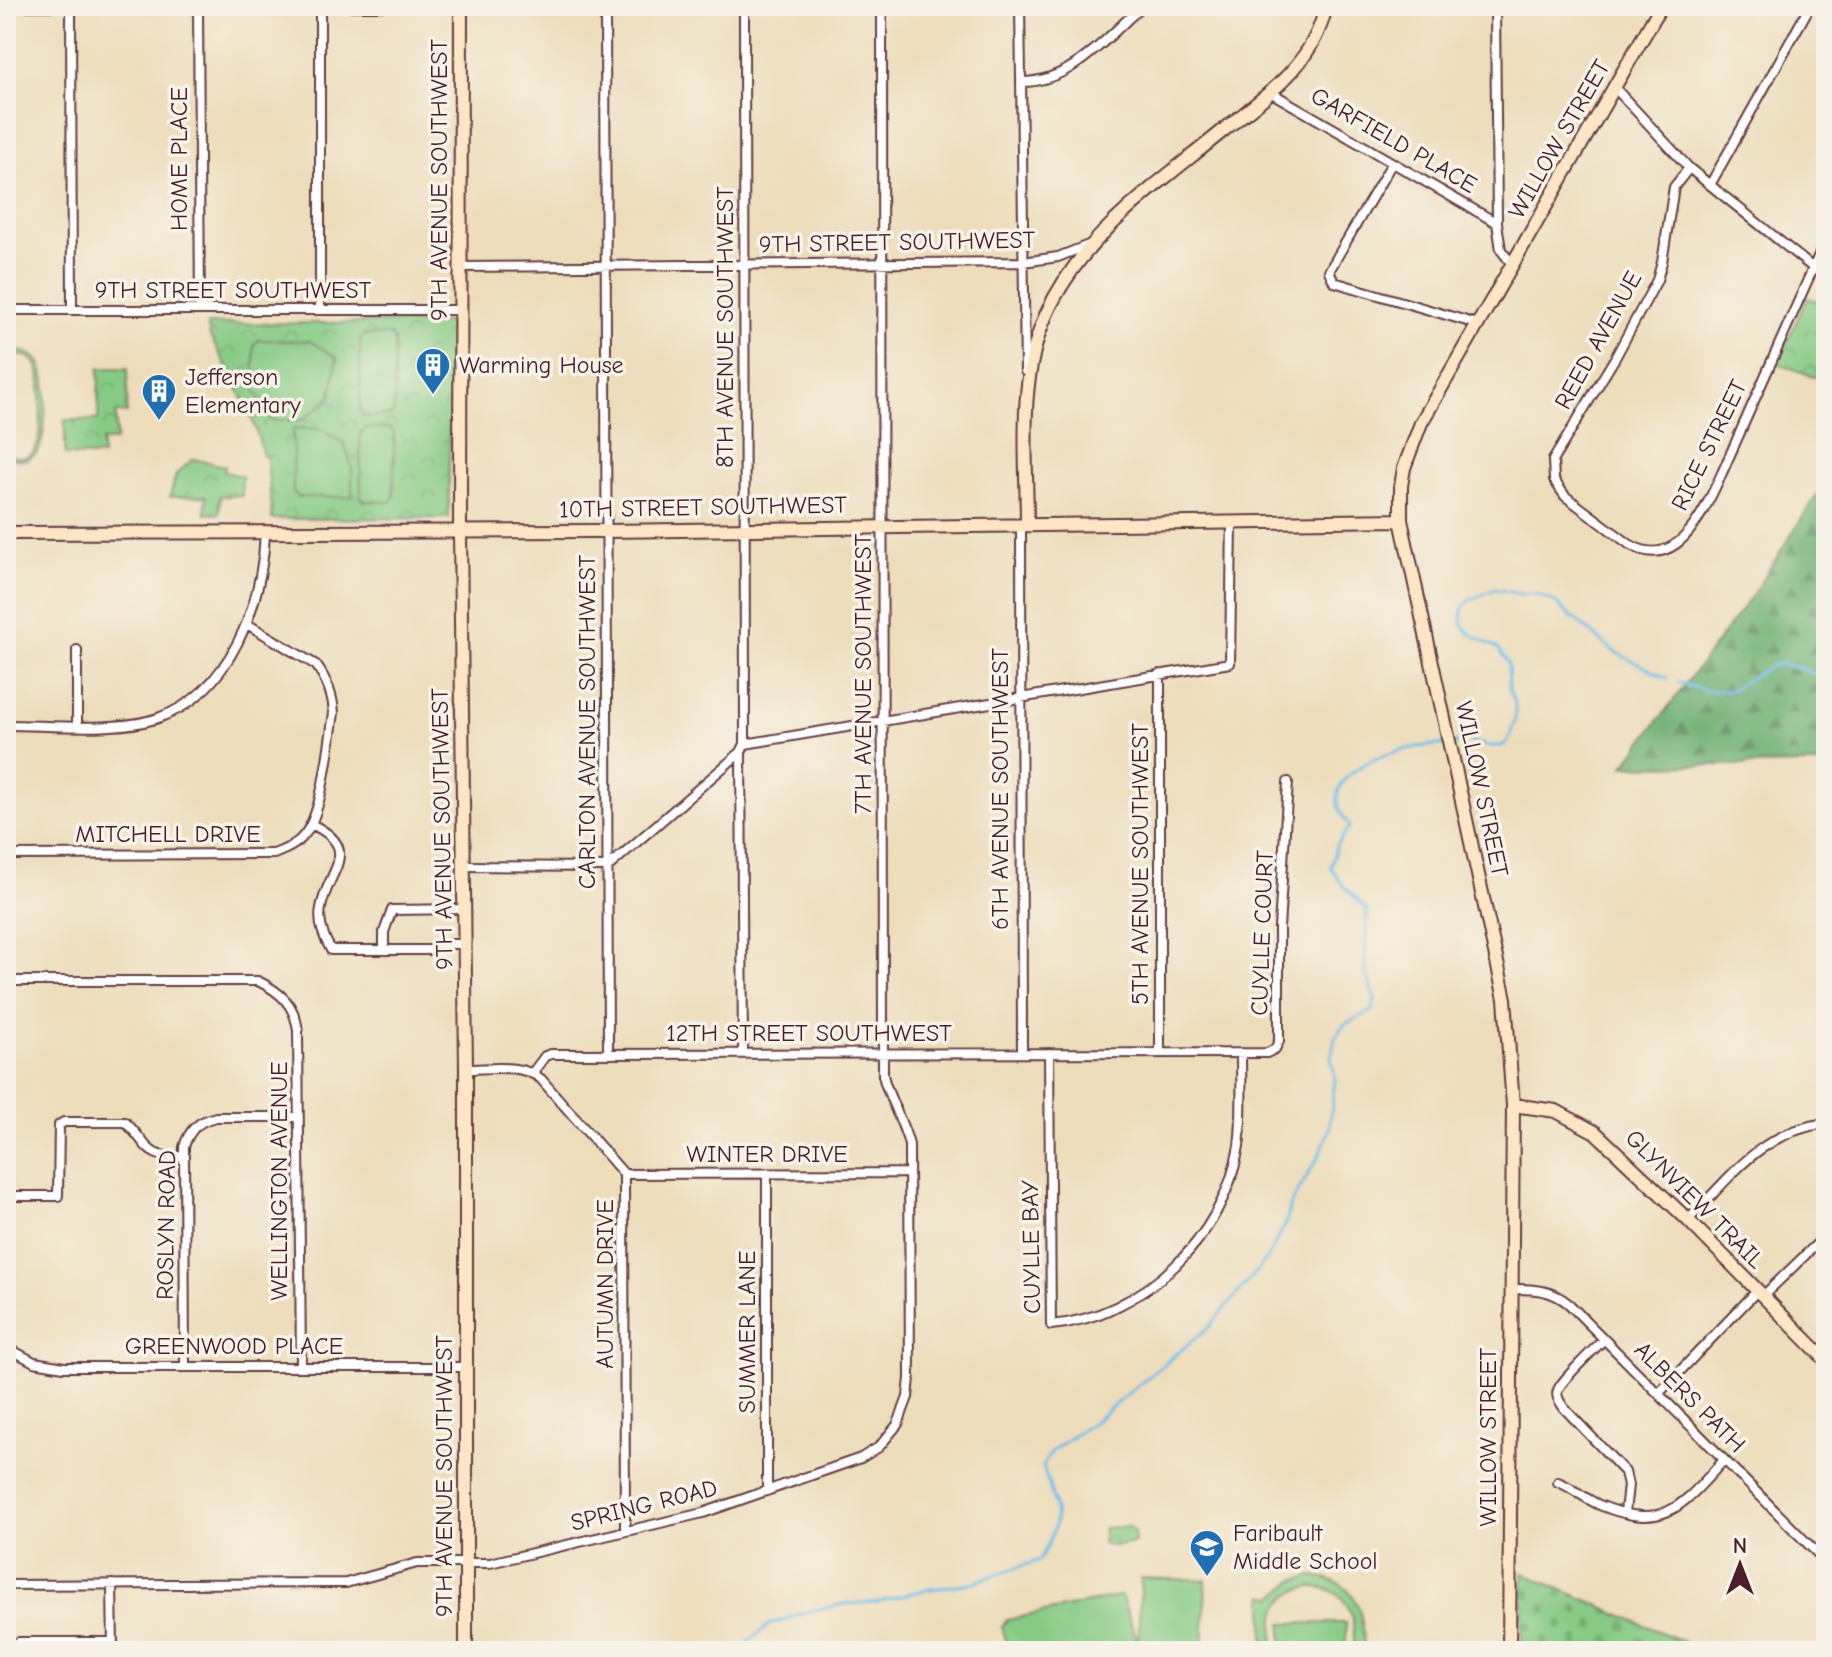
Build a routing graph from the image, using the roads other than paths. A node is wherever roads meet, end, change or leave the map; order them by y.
1 (6, 6) edge
2 (71, 6) edge
3 (382, 6) edge
4 (461, 6) edge
5 (605, 6) edge
6 (744, 6) edge
7 (882, 6) edge
8 (1020, 6) edge
9 (1142, 6) edge
10 (1326, 6) edge
11 (1495, 6) edge
12 (1661, 6) edge
13 (1810, 6) edge
14 (198, 7) edge
15 (320, 7) edge
16 (1022, 82) junction
17 (1615, 88) junction
18 (1270, 92) junction
19 (1392, 163) junction
20 (1689, 168) junction
21 (1710, 185) junction
22 (1497, 223) junction
23 (1826, 239) edge
24 (1092, 243) junction
25 (1023, 262) junction
26 (883, 264) junction
27 (1512, 264) junction
28 (606, 266) junction
29 (745, 266) junction
30 (461, 267) junction
31 (1812, 267) junction
32 (6, 310) edge
33 (72, 310) junction
34 (200, 310) junction
35 (320, 310) junction
36 (461, 310) junction
37 (1477, 324) junction
38 (1026, 400) junction
39 (1557, 452) joint
40 (1401, 520) junction
41 (1232, 523) junction
42 (1024, 525) junction
43 (883, 527) junction
44 (745, 528) junction
45 (460, 531) junction
46 (607, 531) junction
47 (6, 533) edge
48 (265, 533) junction
49 (247, 624) junction
50 (77, 650) dead end
51 (1160, 674) junction
52 (1022, 698) junction
53 (883, 721) junction
54 (6, 725) edge
55 (77, 725) junction
56 (743, 748) junction
57 (1288, 782) dead end
58 (311, 824) junction
59 (6, 855) edge
60 (465, 866) junction
61 (608, 867) junction
62 (465, 909) junction
63 (465, 944) junction
64 (384, 950) junction
65 (6, 981) edge
66 (743, 1053) junction
67 (1022, 1053) junction
68 (1049, 1053) junction
69 (1160, 1053) junction
70 (1241, 1053) junction
71 (608, 1054) junction
72 (883, 1054) junction
73 (466, 1069) junction
74 (533, 1072) junction
75 (1513, 1105) junction
76 (298, 1117) junction
77 (1826, 1123) edge
78 (185, 1156) junction
79 (909, 1173) junction
80 (624, 1174) junction
81 (767, 1174) junction
82 (6, 1196) edge
83 (1688, 1220) junction
84 (1826, 1235) edge
85 (1511, 1289) junction
86 (1760, 1294) junction
87 (1604, 1339) junction
88 (6, 1347) edge
89 (1826, 1360) edge
90 (185, 1366) junction
91 (301, 1366) junction
92 (466, 1367) junction
93 (1659, 1393) junction
94 (1724, 1460) junction
95 (1558, 1482) dead end
96 (767, 1491) junction
97 (1625, 1512) junction
98 (625, 1531) junction
99 (1826, 1562) edge
100 (466, 1563) junction
101 (112, 1584) junction
102 (6, 1585) edge
103 (8, 1644) edge
104 (113, 1647) edge
105 (466, 1651) edge
106 (1509, 1651) edge

1 - 2 street
2 - 14 street
2 - 33 street
3 - 15 street
4 - 30 street, 9TH AVENUE SOUTHWEST
5 - 28 street, CARLTON AVENUE SOUTHWEST
6 - 29 street, 8TH AVENUE SOUTHWEST
7 - 26 street, 7TH AVENUE SOUTHWEST
8 - 16 street, 6TH AVENUE SOUTHWEST
9 - 16 street
10 - 18 street
11 - 22 street
12 - 17 street, WILLOW STREET
13 - 21 street
14 - 15 street
14 - 34 street, HOME PLACE
15 - 35 street
16 - 25 street, 6TH AVENUE SOUTHWEST
17 - 20 street
17 - 27 street, WILLOW STREET
18 - 19 street, GARFIELD PLACE
18 - 24 street
19 - 22 street, GARFIELD PLACE
19 - 37 street
20 - 21 street
20 - 39 street, REED AVENUE
21 - 31 street
22 - 27 street
23 - 31 street, RICE STREET
24 - 25 street, 9TH STREET SOUTHWEST
24 - 38 street
25 - 26 street, 9TH STREET SOUTHWEST
25 - 38 street, 6TH AVENUE SOUTHWEST
26 - 29 street, 9TH STREET SOUTHWEST
26 - 43 street, 7TH AVENUE SOUTHWEST
27 - 37 street, WILLOW STREET
28 - 29 street, 9TH STREET SOUTHWEST
28 - 30 street, 9TH STREET SOUTHWEST
28 - 46 street, CARLTON AVENUE SOUTHWEST
29 - 44 street, 8TH AVENUE SOUTHWEST
30 - 36 street, 9TH AVENUE SOUTHWEST
31 - 39 street, RICE STREET
32 - 33 street, 9TH STREET SOUTHWEST
33 - 34 street, 9TH STREET SOUTHWEST
34 - 35 street, 9TH STREET SOUTHWEST
35 - 36 street, 9TH STREET SOUTHWEST
36 - 45 street, 9TH AVENUE SOUTHWEST
37 - 40 street, WILLOW STREET
38 - 42 street, 6TH AVENUE SOUTHWEST
40 - 41 street, 10TH STREET SOUTHWEST
40 - 75 street, WILLOW STREET
41 - 42 street, 10TH STREET SOUTHWEST
41 - 51 street
42 - 43 street, 10TH STREET SOUTHWEST
42 - 52 street, 6TH AVENUE SOUTHWEST
43 - 44 street, 10TH STREET SOUTHWEST
43 - 53 street, 7TH AVENUE SOUTHWEST
44 - 46 street, 10TH STREET SOUTHWEST
44 - 56 street, 8TH AVENUE SOUTHWEST
45 - 46 street, 10TH STREET SOUTHWEST
45 - 48 street, 10TH STREET SOUTHWEST
45 - 60 street, 9TH AVENUE SOUTHWEST
46 - 61 street, CARLTON AVENUE SOUTHWEST
47 - 48 street, 10TH STREET SOUTHWEST
48 - 49 street
49 - 55 street
49 - 58 street
50 - 55 street
51 - 52 street
51 - 69 street, 5TH AVENUE SOUTHWEST
52 - 53 street
52 - 67 street, 6TH AVENUE SOUTHWEST
53 - 56 street
53 - 72 street, 7TH AVENUE SOUTHWEST
54 - 55 street
56 - 61 street
56 - 66 street, 8TH AVENUE SOUTHWEST
57 - 70 street, CUYLLE COURT
58 - 59 street, MITCHELL DRIVE
58 - 64 street
60 - 61 street
60 - 62 street, 9TH AVENUE SOUTHWEST
61 - 71 street, CARLTON AVENUE SOUTHWEST
62 - 63 street, 9TH AVENUE SOUTHWEST
62 - 64 street
63 - 64 street
63 - 73 street, 9TH AVENUE SOUTHWEST
65 - 76 street, WELLINGTON AVENUE
66 - 71 street, 12TH STREET SOUTHWEST
66 - 72 street, 12TH STREET SOUTHWEST
67 - 68 street, 12TH STREET SOUTHWEST
67 - 72 street, 12TH STREET SOUTHWEST
68 - 69 street, 12TH STREET SOUTHWEST
68 - 70 street, CUYLLE BAY
69 - 70 street
71 - 74 street, 12TH STREET SOUTHWEST
72 - 79 street, SPRING ROAD
73 - 74 street
73 - 92 street, 9TH AVENUE SOUTHWEST
74 - 80 street, AUTUMN DRIVE
75 - 83 street, GLYNVIEW TRAIL
75 - 85 street, WILLOW STREET
76 - 78 street, ROSLYN ROAD
76 - 91 street, WELLINGTON AVENUE
77 - 83 street
78 - 82 street
78 - 90 street, ROSLYN ROAD
79 - 81 street, WINTER DRIVE
79 - 96 street, SPRING ROAD
80 - 81 street, WINTER DRIVE
80 - 98 street, AUTUMN DRIVE
81 - 96 street, SUMMER LANE
83 - 86 street, GLYNVIEW TRAIL
84 - 86 street
85 - 87 street, ALBERS PATH
85 - 106 street, WILLOW STREET
86 - 89 street, GLYNVIEW TRAIL
86 - 93 street
87 - 93 street, ALBERS PATH
87 - 97 street
88 - 90 street, GREENWOOD PLACE
90 - 91 street, GREENWOOD PLACE
91 - 92 street, GREENWOOD PLACE
92 - 100 street, 9TH AVENUE SOUTHWEST
93 - 94 street, ALBERS PATH
94 - 97 street
94 - 99 street, ALBERS PATH
95 - 97 street
96 - 98 street, SPRING ROAD
98 - 100 street, SPRING ROAD
100 - 101 street, SPRING ROAD
100 - 105 street, 9TH AVENUE SOUTHWEST
101 - 102 street, SPRING ROAD
101 - 104 street
103 - 104 street

